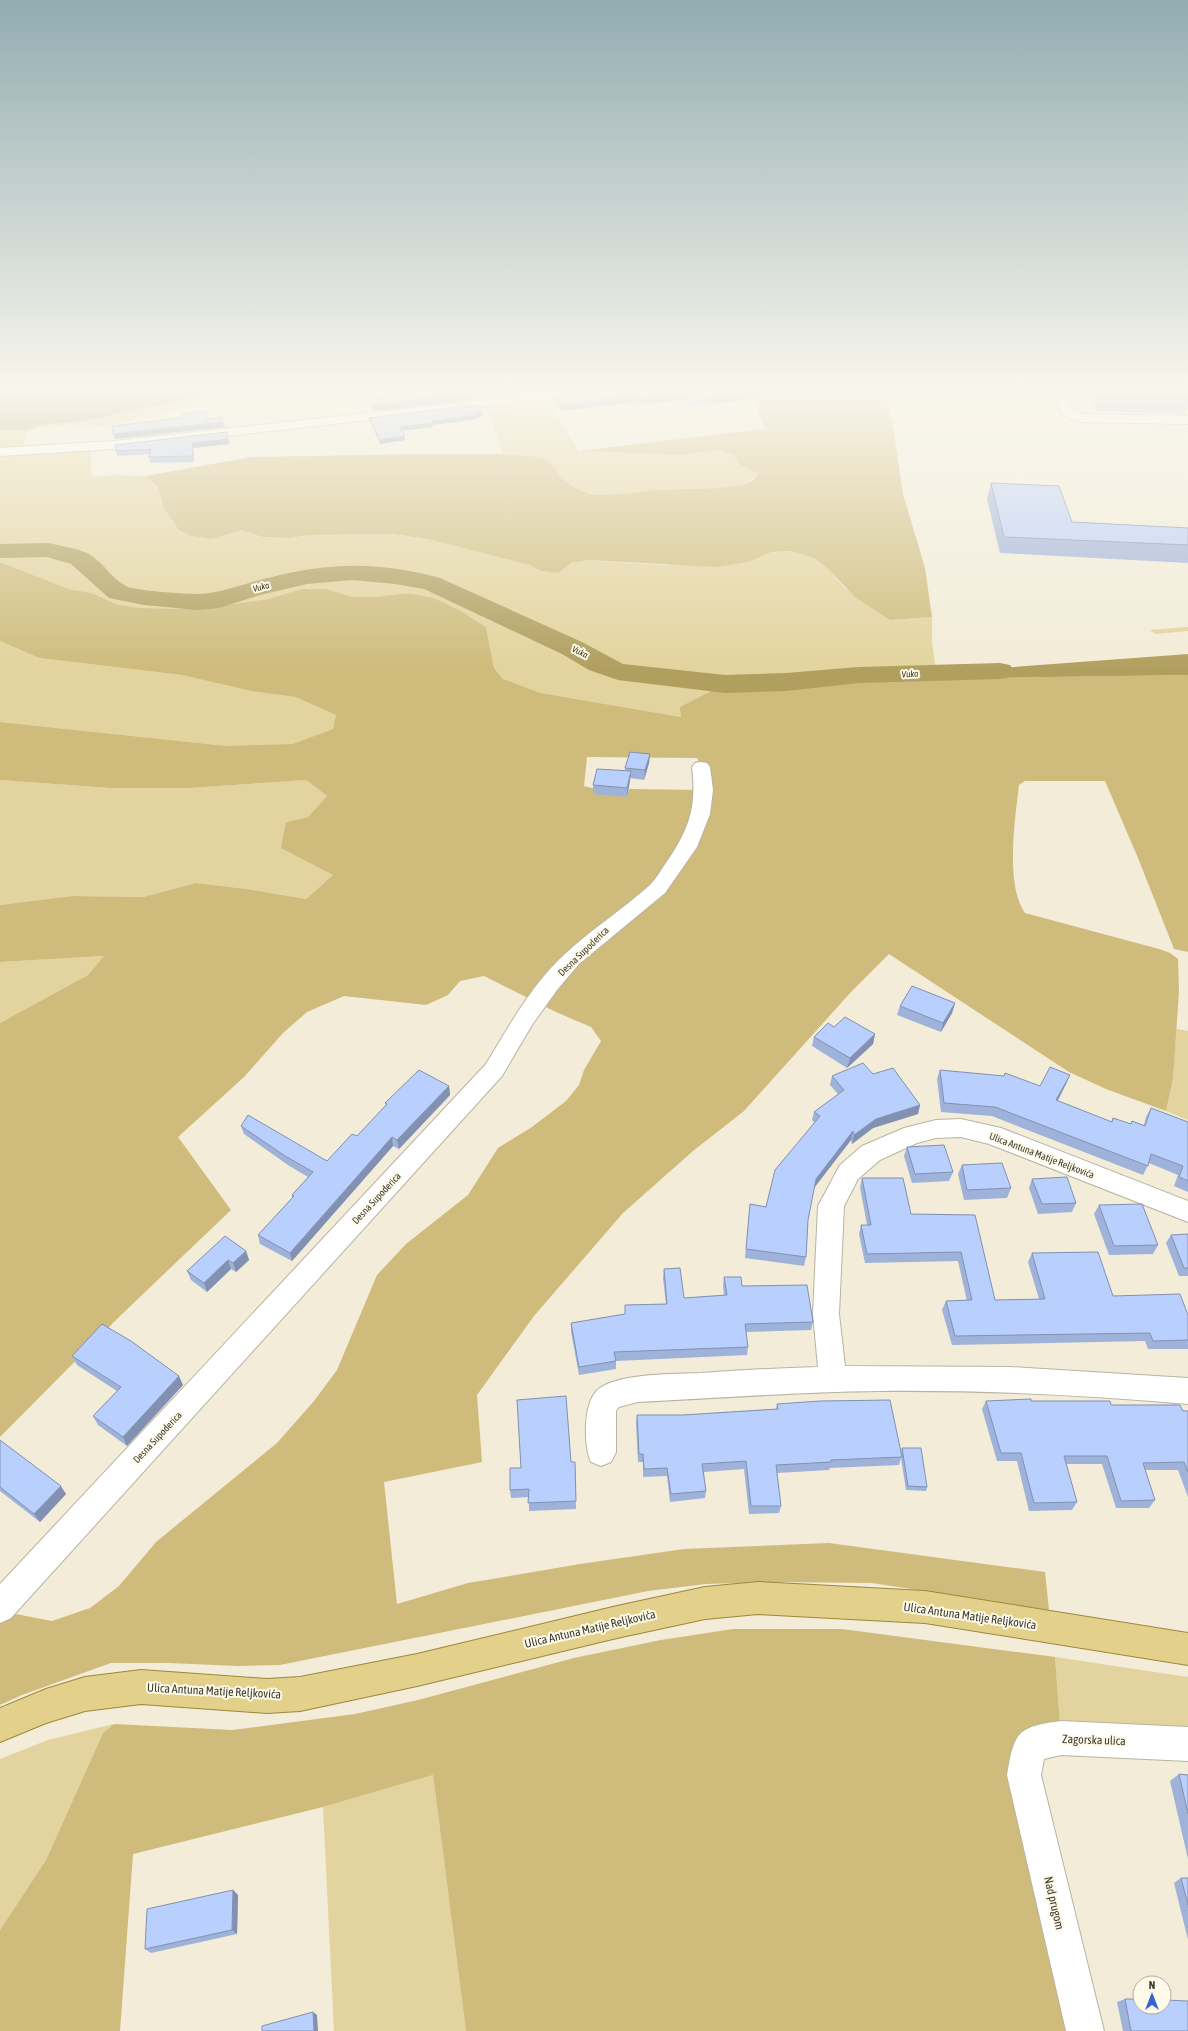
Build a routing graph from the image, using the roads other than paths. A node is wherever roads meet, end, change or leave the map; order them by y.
1 (701, 767) dead end
2 (1188, 1212) edge
3 (834, 1379) junction
4 (1188, 1391) edge
5 (601, 1452) dead end
6 (0, 1607) edge
7 (1188, 1649) edge
8 (0, 1725) edge
9 (1188, 1744) edge
10 (1024, 1775) joint
11 (1084, 2031) edge

1 - 6 street, Desna Supoderica
2 - 3 street, Ulica Antuna Matije Reljkovića
3 - 4 street
3 - 5 street
7 - 8 main road, Ulica Antuna Matije Reljkovića
9 - 10 street, Zagorska ulica
10 - 11 street, Nad prugom

